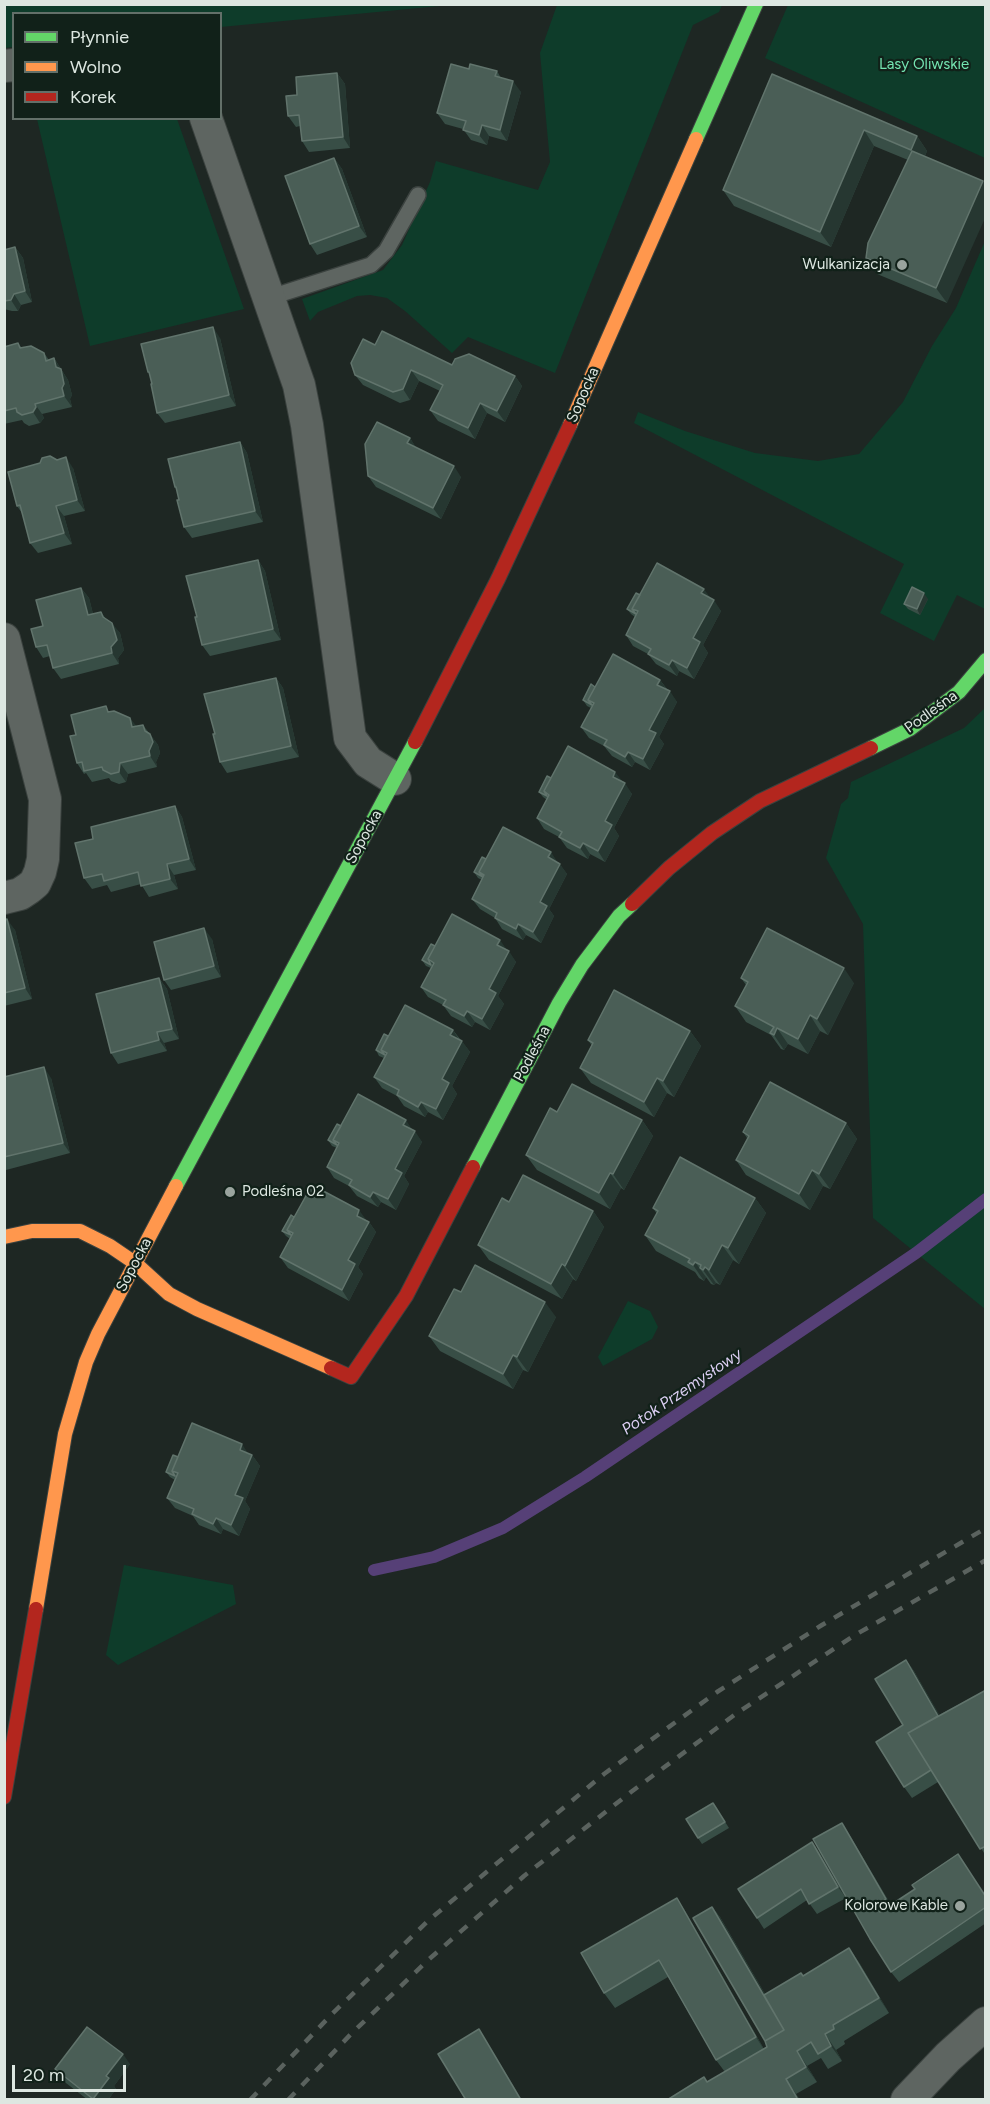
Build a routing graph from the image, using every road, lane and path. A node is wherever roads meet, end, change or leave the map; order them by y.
1 (756, 4) edge
2 (207, 120) edge
3 (418, 195) dead end
4 (268, 298) junction
5 (4, 639) edge
6 (986, 660) edge
7 (395, 779) junction
8 (4, 898) edge
9 (4, 1236) edge
10 (135, 1263) junction
11 (4, 1797) edge
12 (986, 2024) edge
13 (907, 2100) edge

1 - 7 main road, Sopocka
2 - 4 street
3 - 4 lane
4 - 7 street
5 - 8 street
6 - 10 main road, Podleśna
7 - 10 main road, Sopocka
9 - 10 main road
10 - 11 main road, Sopocka
12 - 13 street

